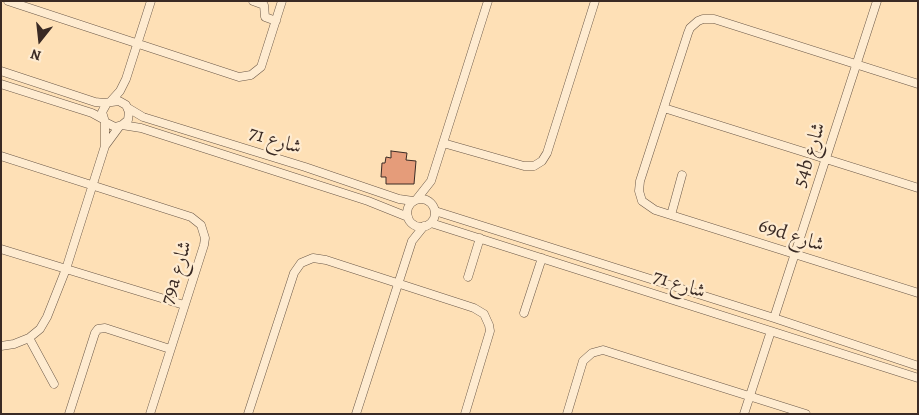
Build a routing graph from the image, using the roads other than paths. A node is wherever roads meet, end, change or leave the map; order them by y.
1 (8, 1) edge
2 (151, 1) edge
3 (253, 1) edge
4 (282, 1) edge
5 (488, 1) edge
6 (594, 1) edge
7 (877, 1) edge
8 (276, 21) junction
9 (137, 44) junction
10 (856, 65) junction
11 (1, 71) edge
12 (126, 79) junction
13 (1, 84) edge
14 (918, 84) edge
15 (109, 102) junction
16 (127, 107) junction
17 (664, 108) junction
18 (104, 120) junction
19 (120, 126) junction
20 (443, 143) junction
21 (105, 146) junction
22 (1, 156) edge
23 (826, 160) junction
24 (682, 175) dead end
25 (431, 181) junction
26 (92, 184) junction
27 (918, 188) edge
28 (415, 201) junction
29 (434, 207) junction
30 (670, 215) junction
31 (409, 218) junction
32 (427, 225) junction
33 (480, 238) junction
34 (412, 241) junction
35 (1, 248) edge
36 (796, 254) junction
37 (542, 258) junction
38 (66, 268) junction
39 (468, 277) dead end
40 (398, 284) junction
41 (918, 294) edge
42 (184, 306) junction
43 (524, 313) dead end
44 (774, 318) junction
45 (771, 331) junction
46 (29, 338) junction
47 (1, 346) edge
48 (170, 349) junction
49 (918, 366) edge
50 (918, 378) edge
51 (54, 384) dead end
52 (750, 396) junction
53 (69, 414) edge
54 (150, 414) edge
55 (248, 414) edge
56 (356, 414) edge
57 (465, 414) edge
58 (567, 414) edge
59 (744, 414) edge
60 (806, 414) edge

1 - 9 street
2 - 9 street
3 - 8 street
4 - 8 street
5 - 20 street
6 - 20 street
7 - 10 street, 54b شارع
8 - 9 street
9 - 12 street
10 - 14 street
10 - 17 street
10 - 23 street, 54b شارع
11 - 15 street
12 - 15 street
12 - 16 street
13 - 18 street
15 - 16 street
15 - 18 street
16 - 19 street
16 - 28 street, شارع 71
17 - 23 street
17 - 30 street, 69d شارع
18 - 19 street
18 - 21 street
19 - 21 street
19 - 31 street, شارع 71
20 - 25 street
21 - 26 street
22 - 26 street, 79a شارع
23 - 27 street
23 - 36 street, 54b شارع
24 - 30 street
25 - 28 street
25 - 29 street
26 - 38 street
26 - 42 street, 79a شارع
28 - 29 street
28 - 31 street
29 - 32 street
29 - 44 street, شارع 71
30 - 36 street, 69d شارع
31 - 32 street
31 - 34 street
32 - 33 street, شارع 71
32 - 34 street
33 - 37 street, شارع 71
33 - 39 street
34 - 40 street
35 - 38 street
36 - 41 street, 69d شارع
36 - 44 street, 54b شارع
37 - 43 street
37 - 45 street, شارع 71
38 - 42 street
38 - 46 street
40 - 55 street
40 - 56 street
40 - 57 street
42 - 48 street, 79a شارع
44 - 49 street, شارع 71
45 - 50 street, شارع 71
45 - 52 street
46 - 47 street
46 - 51 street
48 - 53 street
48 - 54 street, 79a شارع
52 - 58 street
52 - 59 street
52 - 60 street

